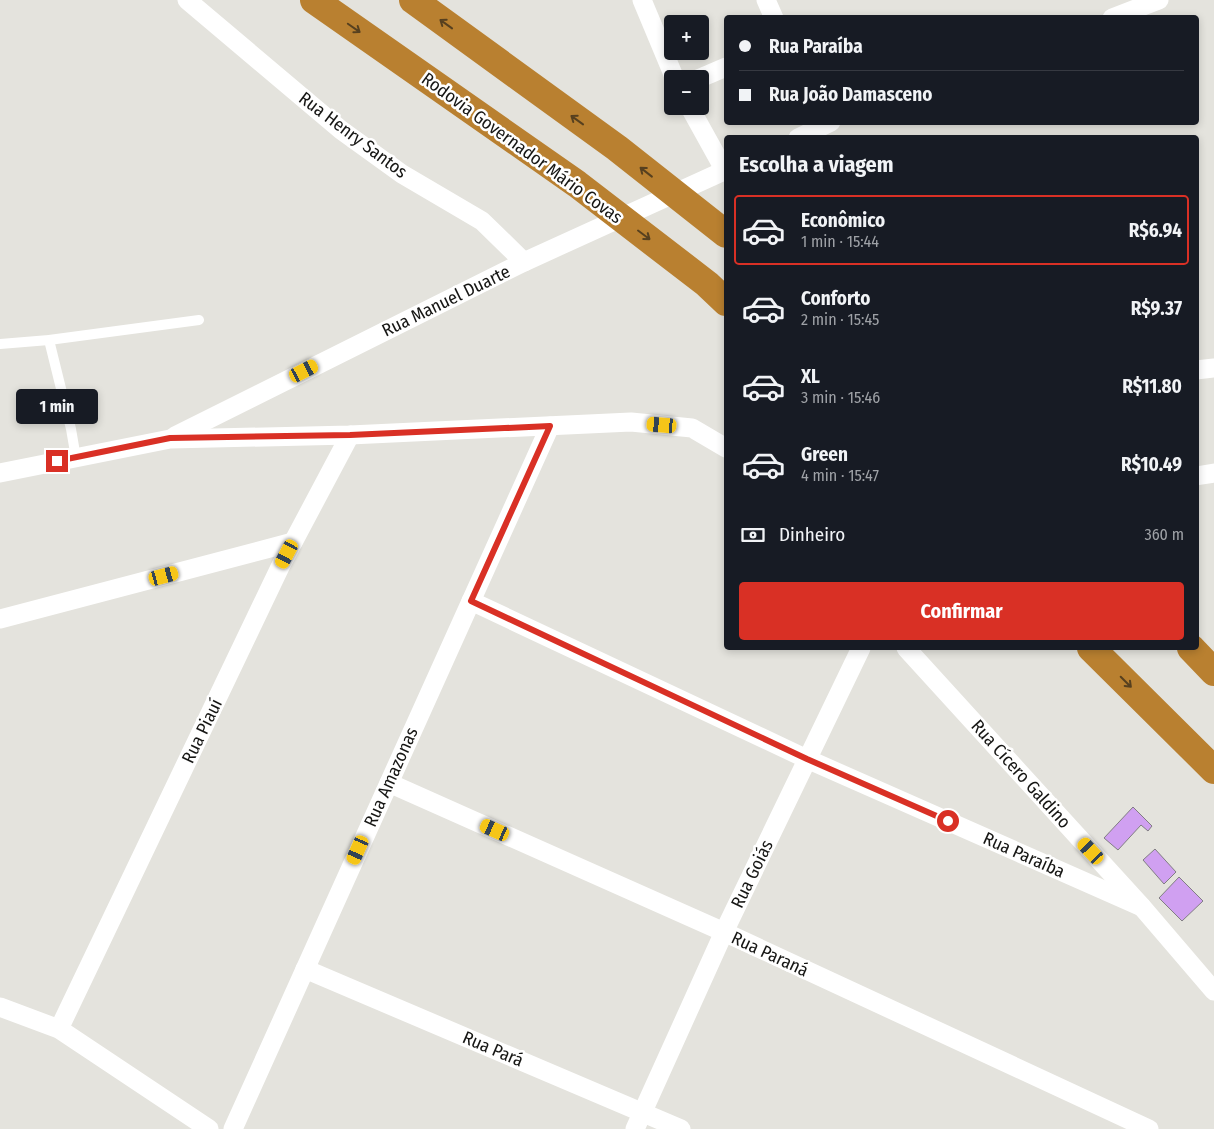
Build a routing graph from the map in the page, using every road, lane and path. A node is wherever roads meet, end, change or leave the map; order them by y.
1 (187, 0) edge
2 (314, 0) edge
3 (413, 0) edge
4 (642, 0) edge
5 (766, 0) edge
6 (1158, 0) edge
7 (773, 15) edge
8 (1120, 15) edge
9 (724, 69) edge
10 (671, 70) edge
11 (709, 75) edge
12 (694, 115) edge
13 (824, 125) edge
14 (804, 135) edge
15 (724, 167) edge
16 (724, 172) edge
17 (724, 232) edge
18 (524, 262) junction
19 (716, 292) edge
20 (199, 320) dead end
21 (49, 340) junction
22 (0, 344) edge
23 (1214, 368) edge
24 (1199, 370) edge
25 (550, 426) junction
26 (350, 435) junction
27 (170, 438) junction
28 (724, 447) edge
29 (76, 458) junction
30 (0, 473) edge
31 (1214, 473) edge
32 (1199, 476) edge
33 (293, 542) junction
34 (471, 601) junction
35 (0, 619) edge
36 (860, 650) edge
37 (908, 650) edge
38 (1093, 650) edge
39 (1193, 650) edge
40 (1214, 672) edge
41 (807, 759) junction
42 (1214, 770) edge
43 (389, 782) junction
44 (1142, 906) junction
45 (724, 932) junction
46 (305, 969) junction
47 (1214, 991) edge
48 (0, 1006) edge
49 (59, 1029) junction
50 (639, 1121) edge
51 (209, 1129) edge
52 (232, 1129) edge
53 (681, 1129) edge
54 (1149, 1129) edge

1 - 18 street, Rua Henry Santos
2 -> 19 highway, Rodovia Governador Mário Covas
17 -> 3 highway
4 - 10 street
5 - 7 street
6 - 8 street
9 - 11 street
12 - 15 street
13 - 14 street
16 - 18 street, Rua Manuel Duarte
18 - 27 street, Rua Manuel Duarte
20 - 21 lane
21 - 22 lane
21 - 29 lane
23 - 24 street
25 - 26 street
25 - 28 street
25 - 34 street, Rua Amazonas
26 - 27 street
26 - 33 street, Rua Piauí
27 - 29 street
29 - 30 street
31 - 32 street
33 - 35 street
33 - 49 street, Rua Piauí
34 - 41 street, Rua Paraíba
34 - 43 street, Rua Amazonas
36 - 41 street, Rua Goiás
37 - 44 street, Rua Cícero Galdino
38 -> 42 highway
39 - 40 highway
41 - 44 street, Rua Paraíba
41 - 45 street, Rua Goiás
43 - 45 street, Rua Paraná
43 - 46 street, Rua Amazonas
44 - 47 street, Rua Cícero Galdino
45 - 50 street, Rua Goiás
45 - 54 street, Rua Paraná
46 - 50 street, Rua Pará
46 - 52 street, Rua Amazonas
48 - 49 street
49 - 51 street
50 - 53 street, Rua Pará

